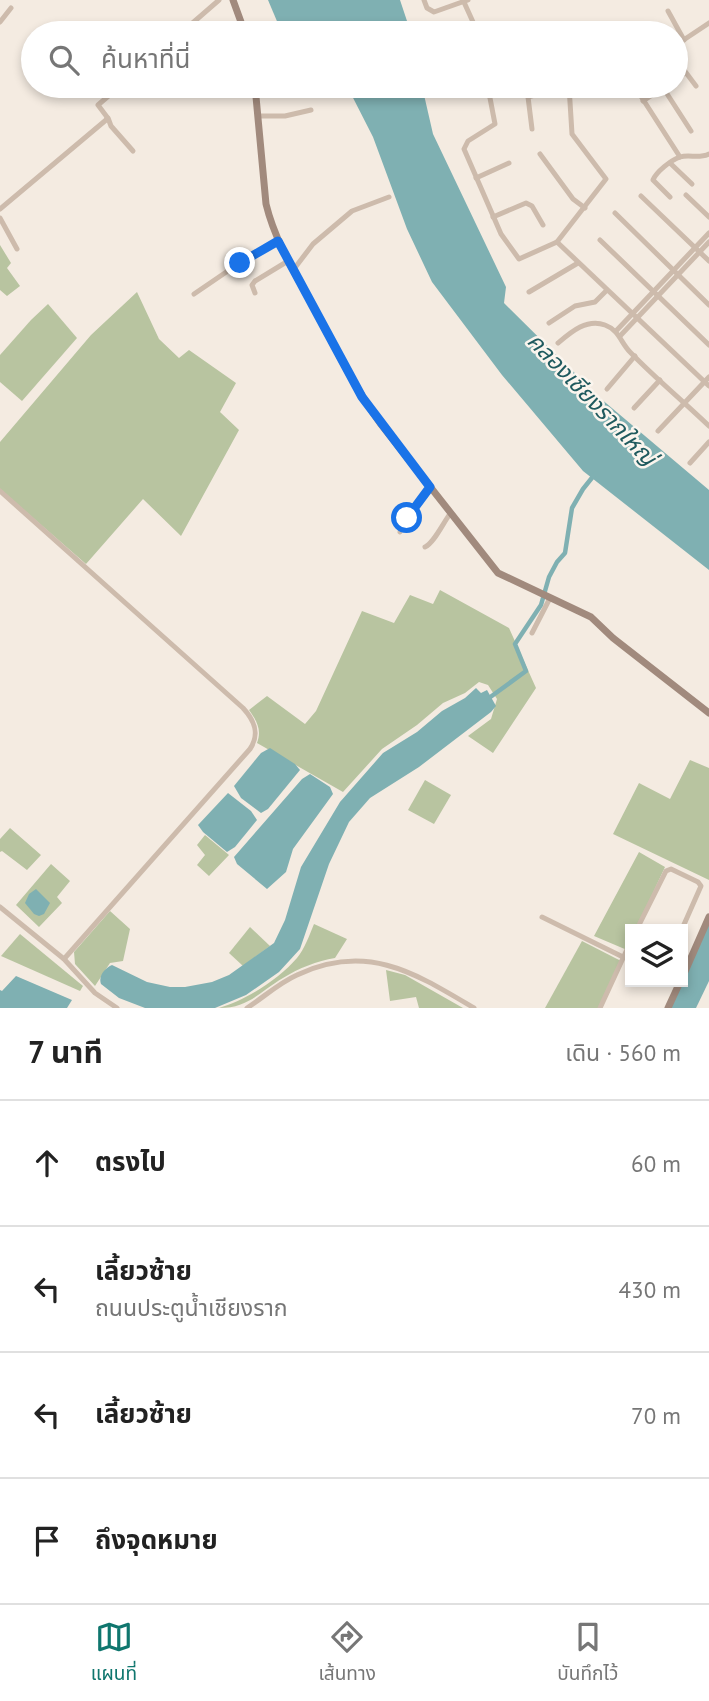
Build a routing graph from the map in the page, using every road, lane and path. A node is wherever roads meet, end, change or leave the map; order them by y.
1 (219, 0) edge
2 (233, 0) edge
3 (424, 0) edge
4 (465, 1) edge
5 (11, 9) dead end
6 (668, 11) dead end
7 (195, 21) edge
8 (241, 21) edge
9 (473, 21) edge
10 (674, 21) edge
11 (0, 22) edge
12 (709, 23) edge
13 (688, 37) edge
14 (688, 77) edge
15 (696, 86) dead end
16 (106, 98) edge
17 (257, 98) edge
18 (490, 98) edge
19 (532, 98) edge
20 (568, 98) edge
21 (641, 98) edge
22 (647, 98) edge
23 (671, 98) edge
24 (643, 101) junction
25 (311, 110) dead end
26 (259, 116) junction
27 (108, 118) junction
28 (532, 130) dead end
29 (691, 131) dead end
30 (133, 151) dead end
31 (540, 153) dead end
32 (709, 154) edge
33 (680, 157) junction
34 (509, 163) dead end
35 (670, 163) junction
36 (477, 178) junction
37 (692, 184) dead end
38 (686, 194) dead end
39 (641, 196) dead end
40 (389, 197) dead end
41 (670, 197) dead end
42 (585, 208) junction
43 (0, 209) edge
44 (615, 213) dead end
45 (493, 216) junction
46 (0, 218) edge
47 (709, 218) edge
48 (542, 225) dead end
49 (709, 233) edge
50 (600, 240) dead end
51 (278, 241) junction
52 (557, 242) junction
53 (709, 242) edge
54 (17, 249) dead end
55 (697, 250) junction
56 (288, 261) junction
57 (709, 261) edge
58 (577, 262) junction
59 (293, 269) junction
60 (674, 272) junction
61 (607, 290) junction
62 (529, 292) dead end
63 (255, 293) dead end
64 (655, 293) junction
65 (194, 294) dead end
66 (709, 305) edge
67 (634, 316) junction
68 (550, 323) dead end
69 (618, 333) junction
70 (558, 343) dead end
71 (709, 345) edge
72 (635, 356) junction
73 (660, 380) junction
74 (707, 381) edge
75 (607, 389) dead end
76 (685, 402) junction
77 (634, 408) dead end
78 (709, 426) edge
79 (658, 430) dead end
80 (709, 442) edge
81 (690, 463) dead end
82 (430, 487) junction
83 (0, 492) edge
84 (450, 514) junction
85 (400, 532) dead end
86 (425, 547) dead end
87 (549, 598) junction
88 (532, 633) dead end
89 (709, 713) edge
90 (0, 907) edge
91 (709, 916) edge
92 (542, 917) dead end
93 (640, 924) edge
94 (684, 924) edge
95 (625, 953) edge
96 (623, 957) junction
97 (64, 959) junction
98 (688, 964) edge
99 (678, 987) edge
100 (105, 1000) junction
101 (103, 1008) edge
102 (117, 1008) edge
103 (247, 1008) edge
104 (474, 1008) edge
105 (600, 1008) edge
106 (668, 1008) edge

1 - 7 street
2 - 8 street
3 - 4 street
4 - 9 street
5 - 11 street
6 - 10 street
12 - 13 street
14 - 15 street
16 - 27 street
17 - 26 street
18 - 36 street
19 - 28 street
20 - 42 street
21 - 24 street
22 - 24 street
23 - 29 street
24 - 33 street
25 - 26 street
26 - 51 street
27 - 30 street
27 - 43 street
31 - 42 street
32 - 33 street
33 - 35 street
34 - 36 street
35 - 37 street
35 - 41 street
36 - 45 street
38 - 47 street
39 - 55 street
40 - 59 street
42 - 52 street
44 - 60 street
45 - 48 street
45 - 52 street
46 - 54 street
49 - 55 street
50 - 64 street
51 - 56 street
51 - 65 street
52 - 58 street
53 - 55 street
55 - 57 street
55 - 60 street
56 - 59 street
56 - 63 street
58 - 61 street
58 - 62 street
59 - 82 street
60 - 64 street
60 - 66 street
61 - 67 street
61 - 68 street
64 - 67 street
64 - 71 street
67 - 69 street
67 - 74 street
69 - 70 street
69 - 72 street
72 - 73 street
72 - 75 street
73 - 76 street
73 - 77 street
74 - 76 street
76 - 78 street
76 - 79 street
80 - 81 street
82 - 84 street
82 - 85 street
83 - 97 street
84 - 86 street
84 - 87 street
87 - 88 street
87 - 89 street
90 - 97 street
91 - 98 street
92 - 96 street
93 - 94 street
95 - 96 street
96 - 105 street
97 - 100 street
99 - 106 street
100 - 101 street
100 - 102 street
103 - 104 street

